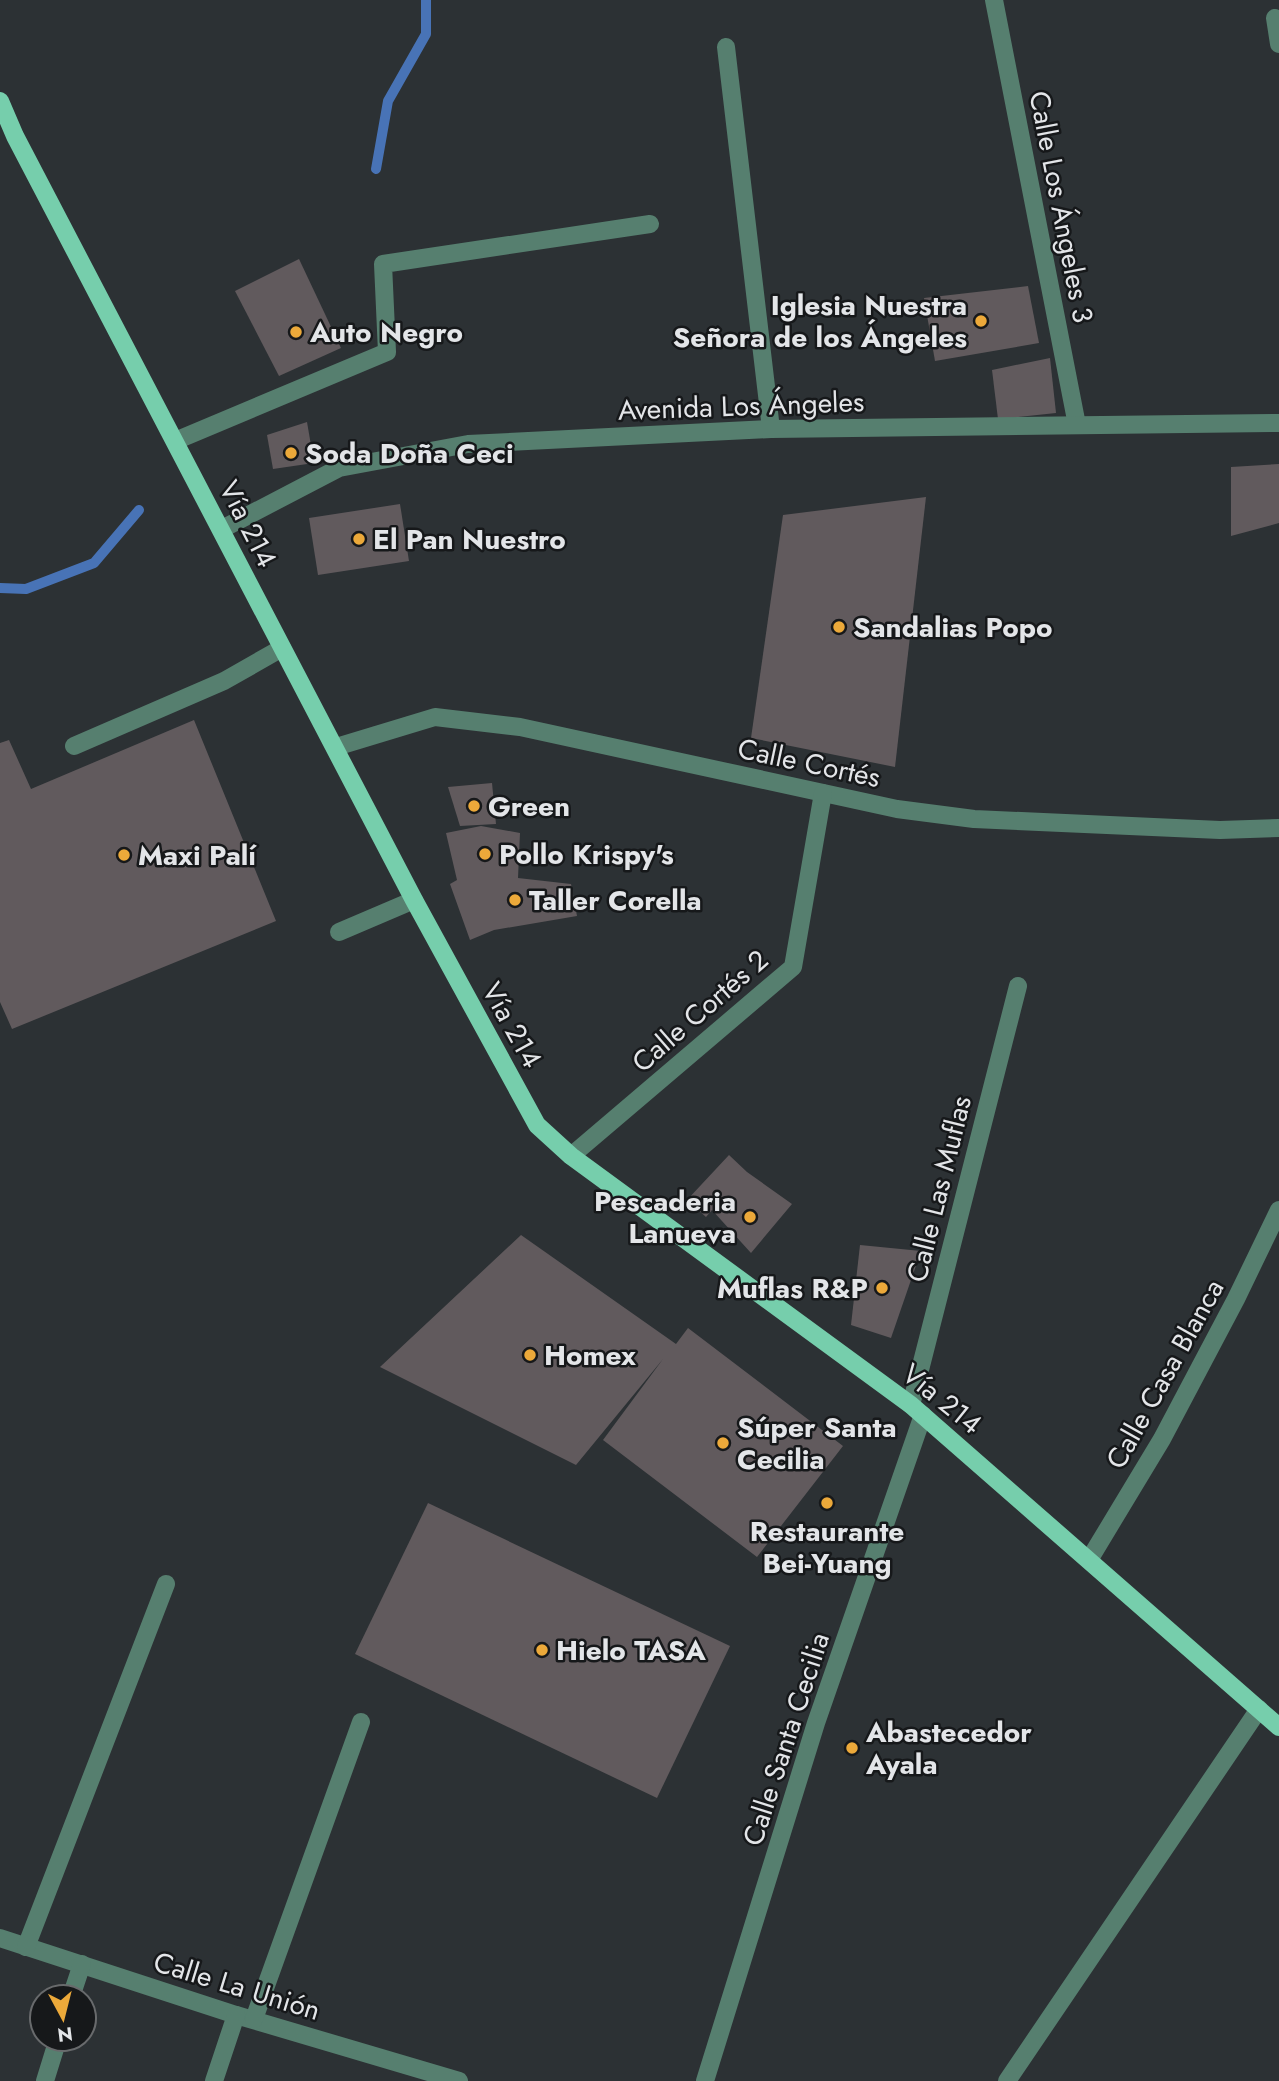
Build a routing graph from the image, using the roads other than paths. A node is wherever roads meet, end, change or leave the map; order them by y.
1 (995, 0) edge
2 (1275, 18) dead end
3 (1279, 44) edge
4 (726, 47) dead end
5 (0, 101) edge
6 (650, 224) dead end
7 (1279, 423) edge
8 (1077, 425) junction
9 (771, 429) junction
10 (175, 441) junction
11 (222, 529) junction
12 (282, 648) junction
13 (74, 746) dead end
14 (336, 747) junction
15 (822, 793) junction
16 (1279, 828) edge
17 (414, 901) junction
18 (339, 932) dead end
19 (1018, 986) dead end
20 (571, 1156) junction
21 (1279, 1210) edge
22 (917, 1410) junction
23 (1089, 1560) junction
24 (166, 1584) dead end
25 (1259, 1709) junction
26 (361, 1722) dead end
27 (1279, 1727) edge
28 (0, 1938) edge
29 (26, 1947) junction
30 (82, 1964) junction
31 (76, 1983) edge
32 (245, 2017) junction
33 (54, 2053) edge
34 (45, 2081) edge
35 (214, 2081) edge
36 (459, 2081) edge
37 (705, 2081) edge
38 (1007, 2081) edge

1 - 8 street, Calle Los Ángeles 3
2 - 3 street
4 - 9 street
5 - 10 main road, Vía 214
6 - 10 street
7 - 8 street, Avenida Los Ángeles
8 - 9 street, Avenida Los Ángeles
9 - 11 street, Avenida Los Ángeles
10 - 11 main road, Vía 214
11 - 12 main road, Vía 214
12 - 13 street
12 - 14 main road, Vía 214
14 - 15 street, Calle Cortés
14 - 17 main road, Vía 214
15 - 16 street, Calle Cortés
15 - 20 street, Calle Cortés 2
17 - 18 street
17 - 20 main road, Vía 214
19 - 22 street, Calle Las Muflas
20 - 22 main road, Vía 214
21 - 23 street, Calle Casa Blanca
22 - 23 main road, Vía 214
22 - 37 street, Calle Santa Cecilia
23 - 25 main road, Vía 214
24 - 29 street
25 - 27 main road, Vía 214
25 - 38 street
26 - 32 street
28 - 29 street, Calle La Unión
29 - 30 street, Calle La Unión
30 - 31 street
30 - 32 street, Calle La Unión
32 - 35 street
32 - 36 street, Calle La Unión
33 - 34 street

